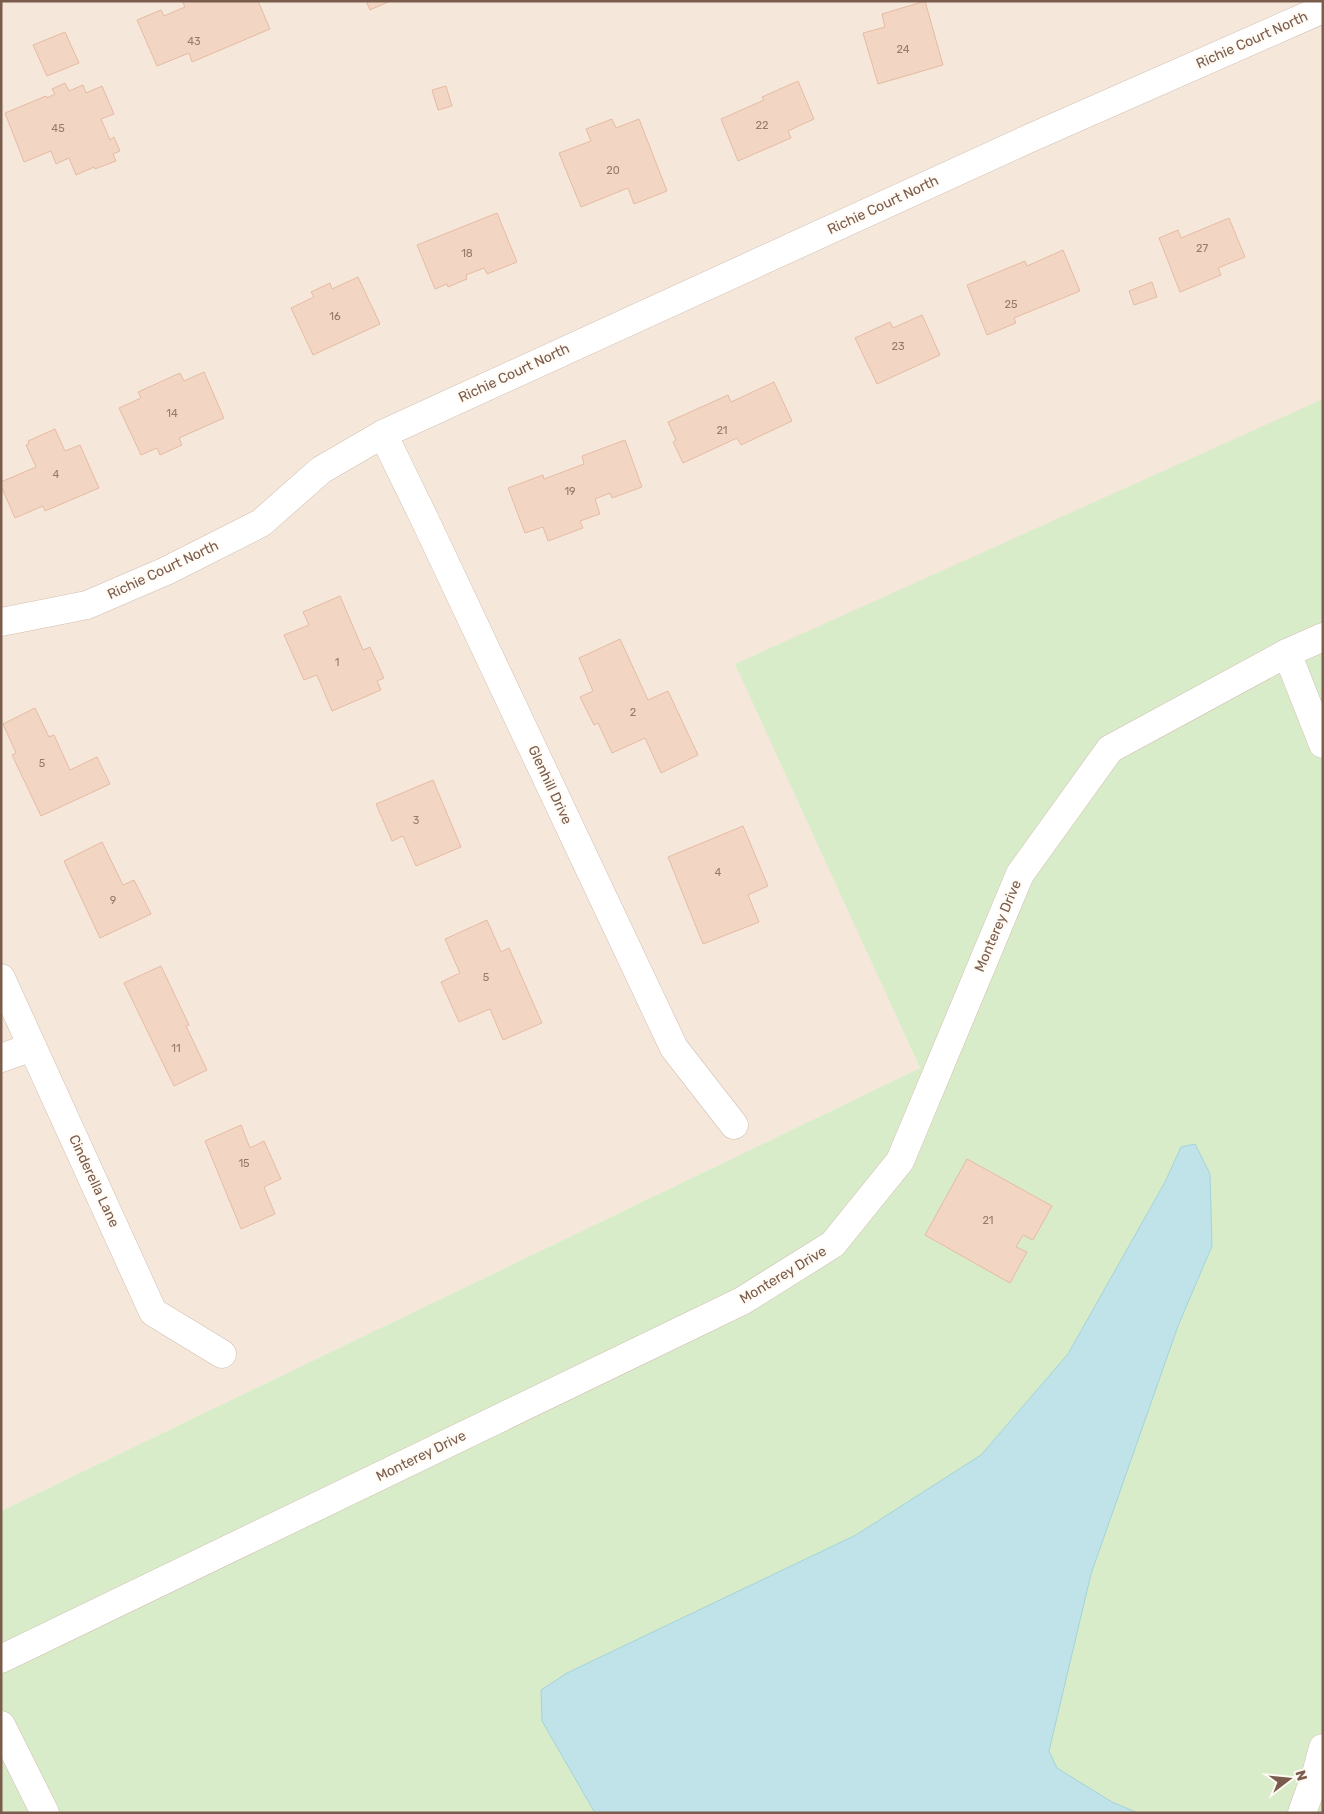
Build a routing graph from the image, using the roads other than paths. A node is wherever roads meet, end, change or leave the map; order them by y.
1 (1323, 9) edge
2 (383, 434) junction
3 (1, 622) edge
4 (1323, 637) edge
5 (1287, 653) junction
6 (1323, 744) edge
7 (1, 978) edge
8 (32, 1047) junction
9 (1, 1058) edge
10 (734, 1125) dead end
11 (222, 1354) dead end
12 (1, 1658) edge
13 (1, 1725) edge
14 (1323, 1748) edge
15 (45, 1813) edge
16 (1302, 1813) edge

1 - 2 street, Richie Court North
2 - 3 street, Richie Court North
2 - 10 street, Glenhill Drive
4 - 5 street, Monterey Drive
5 - 6 street
5 - 12 street, Monterey Drive
7 - 8 street, Cinderella Lane
8 - 9 street
8 - 11 street, Cinderella Lane
13 - 15 street
14 - 16 street

